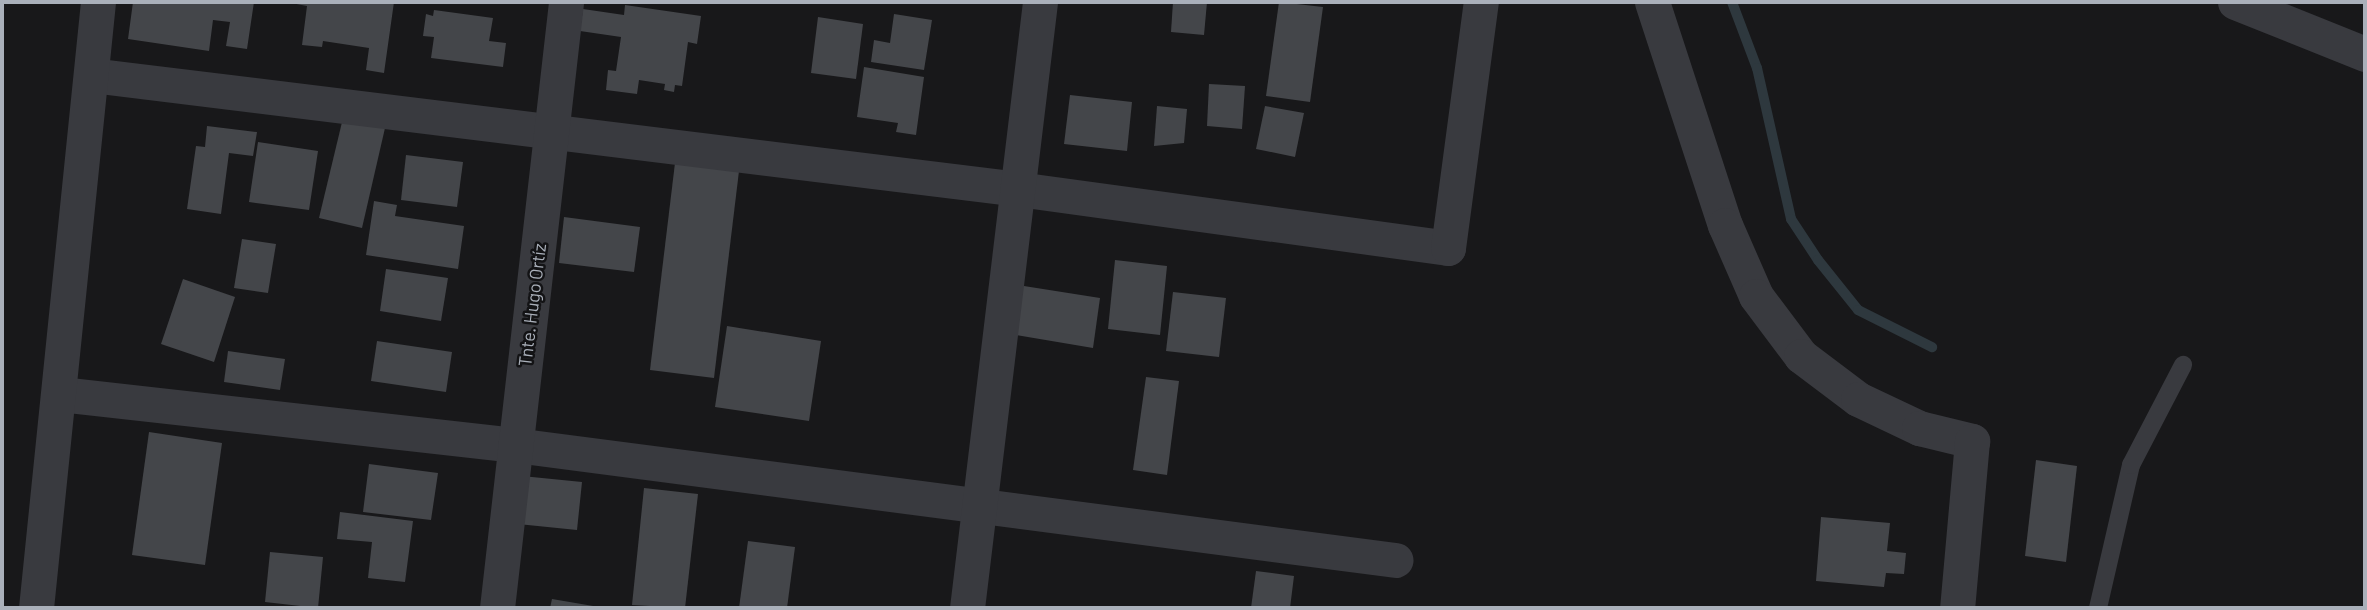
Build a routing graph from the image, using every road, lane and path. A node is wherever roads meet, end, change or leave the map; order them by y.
1 (97, 2) edge
2 (566, 2) edge
3 (1040, 2) edge
4 (1481, 2) edge
5 (1652, 2) edge
6 (2235, 2) edge
7 (2365, 54) edge
8 (91, 75) junction
9 (553, 130) junction
10 (1018, 189) junction
11 (2183, 365) dead end
12 (60, 394) junction
13 (515, 445) junction
14 (980, 504) junction
15 (1396, 560) dead end
16 (36, 608) edge
17 (497, 608) edge
18 (967, 608) edge
19 (1957, 608) edge
20 (2098, 608) edge

1 - 8 street
2 - 9 street, Tnte. Hugo Ortíz
3 - 10 street
4 - 10 street
5 - 19 street
6 - 7 street
8 - 9 street
8 - 12 street
9 - 10 street
9 - 13 street, Tnte. Hugo Ortíz
10 - 14 street
11 - 20 lane
12 - 13 street
12 - 16 street
13 - 14 street
13 - 17 street, Tnte. Hugo Ortíz
14 - 15 street
14 - 18 street

